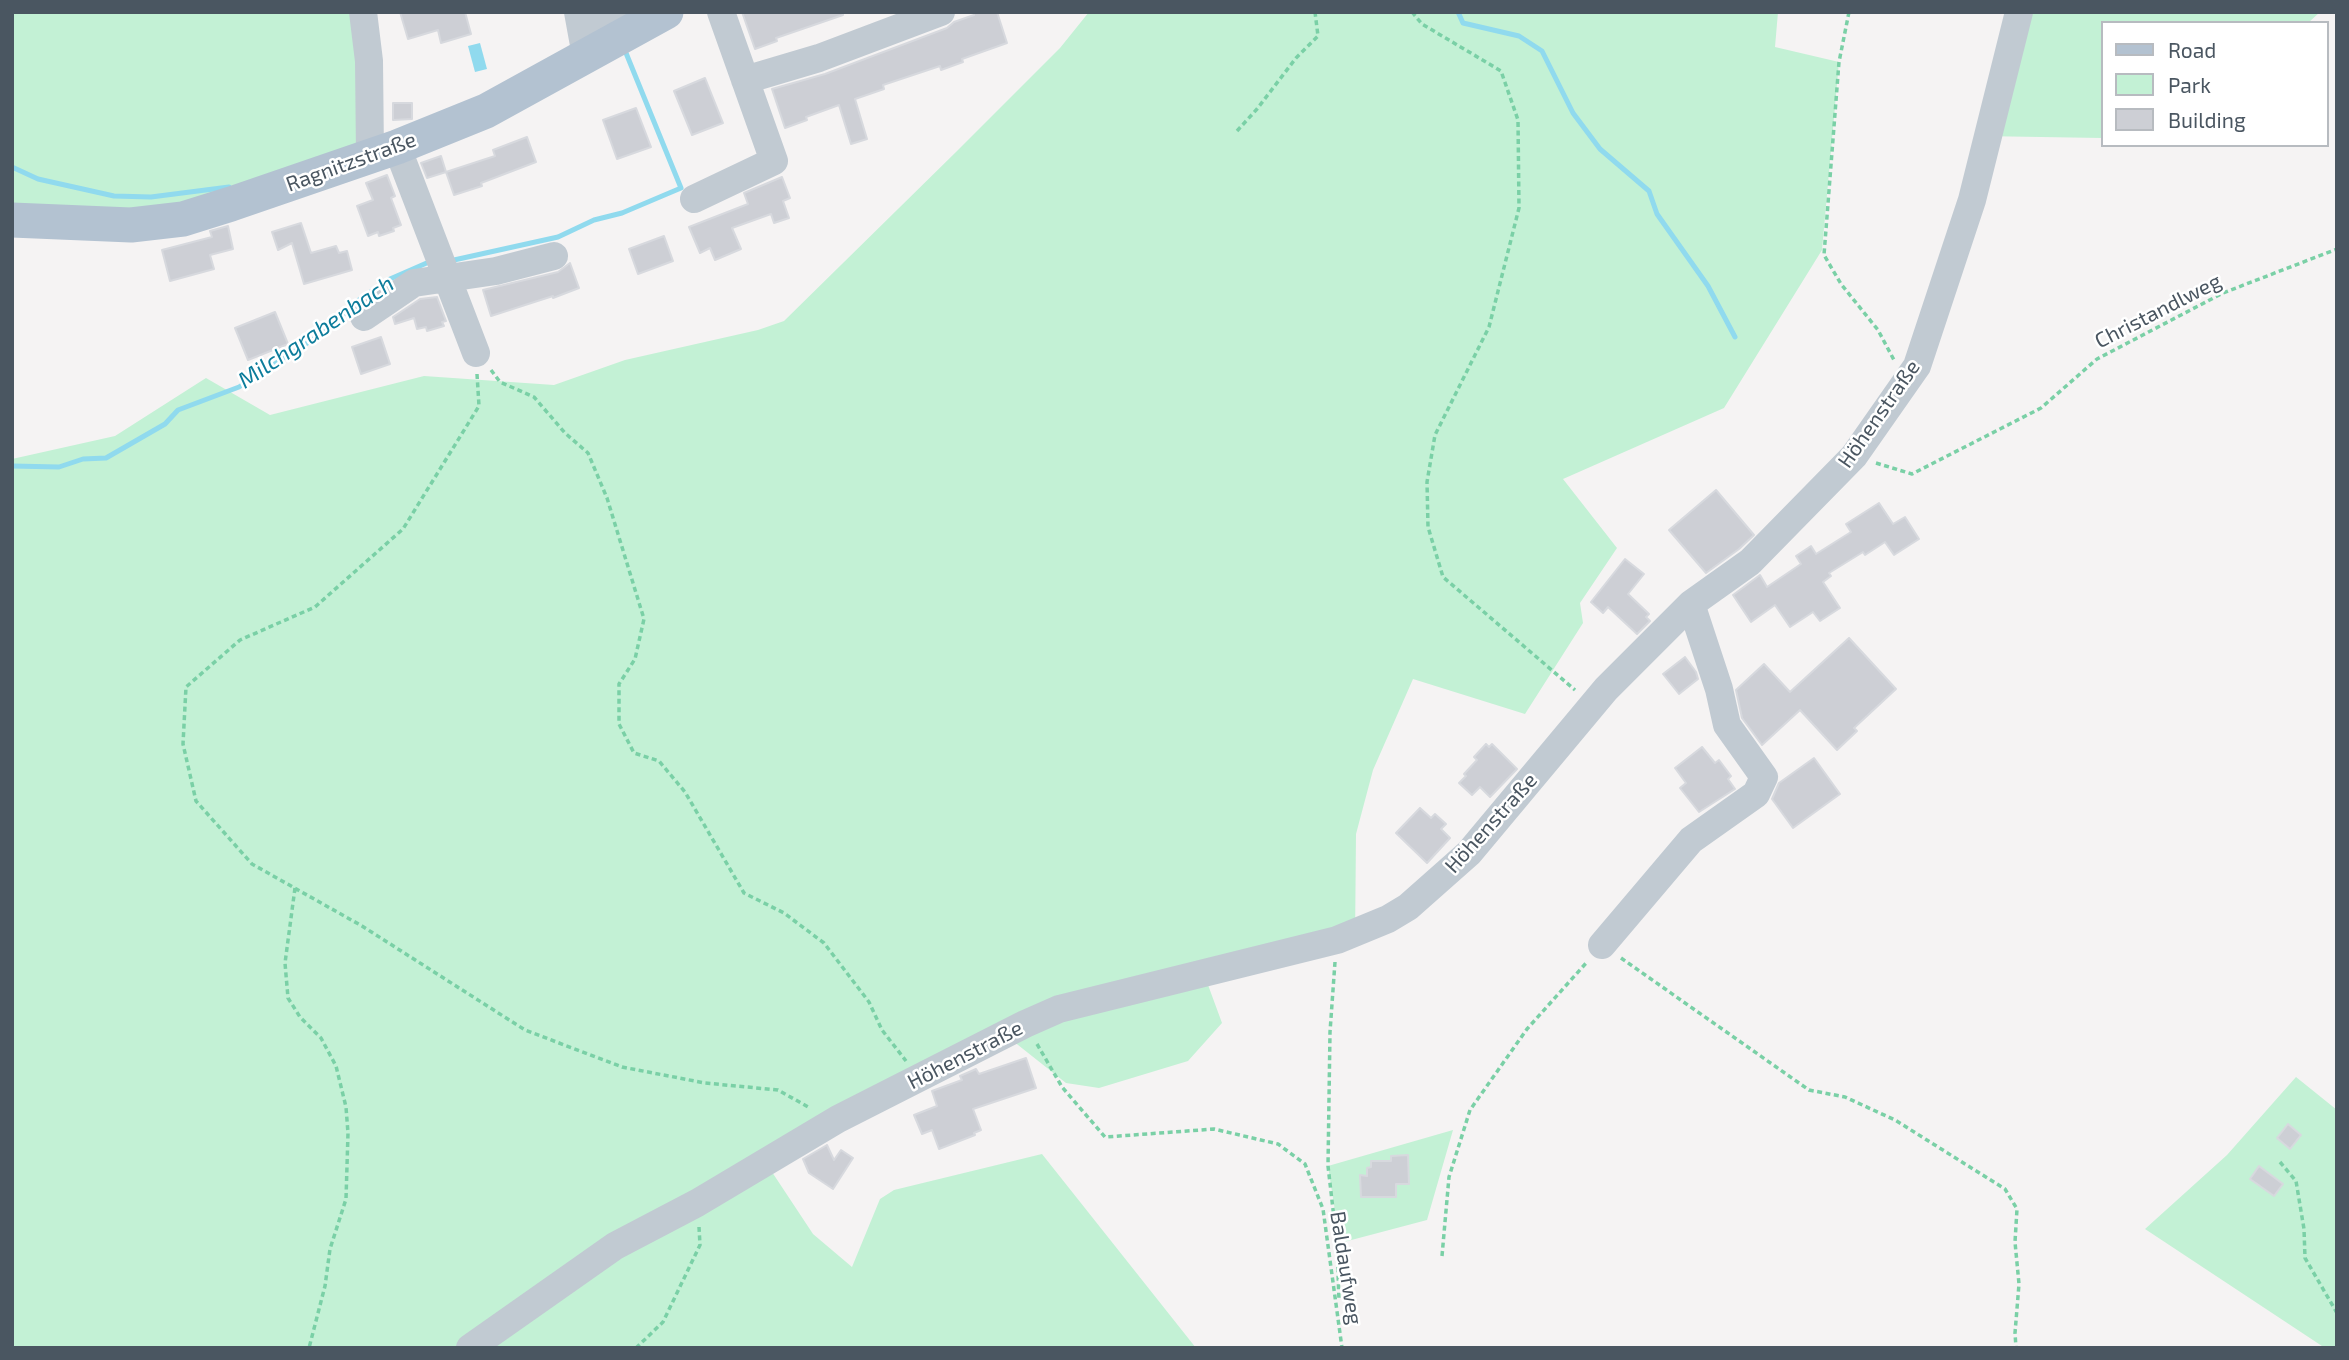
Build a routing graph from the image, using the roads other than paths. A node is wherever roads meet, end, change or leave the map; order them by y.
1 (363, 12) edge
2 (578, 12) edge
3 (592, 12) edge
4 (614, 12) edge
5 (666, 12) edge
6 (721, 12) edge
7 (941, 12) edge
8 (2019, 12) edge
9 (595, 51) junction
10 (745, 80) junction
11 (383, 151) junction
12 (694, 199) dead end
13 (12, 220) edge
14 (554, 256) dead end
15 (447, 279) junction
16 (364, 317) dead end
17 (476, 353) road end
18 (1690, 604) junction
19 (1602, 945) road end
20 (470, 1348) edge

1 - 11 street
2 - 9 street
3 - 9 street
4 - 9 street
5 - 9 main road, Ragnitzstraße
6 - 10 street
7 - 10 street
8 - 18 street, Höhenstraße
9 - 11 main road, Ragnitzstraße
10 - 12 street
11 - 13 main road, Ragnitzstraße
11 - 15 street
14 - 15 street
15 - 16 street
15 - 17 street
18 - 19 street
18 - 20 street, Höhenstraße

